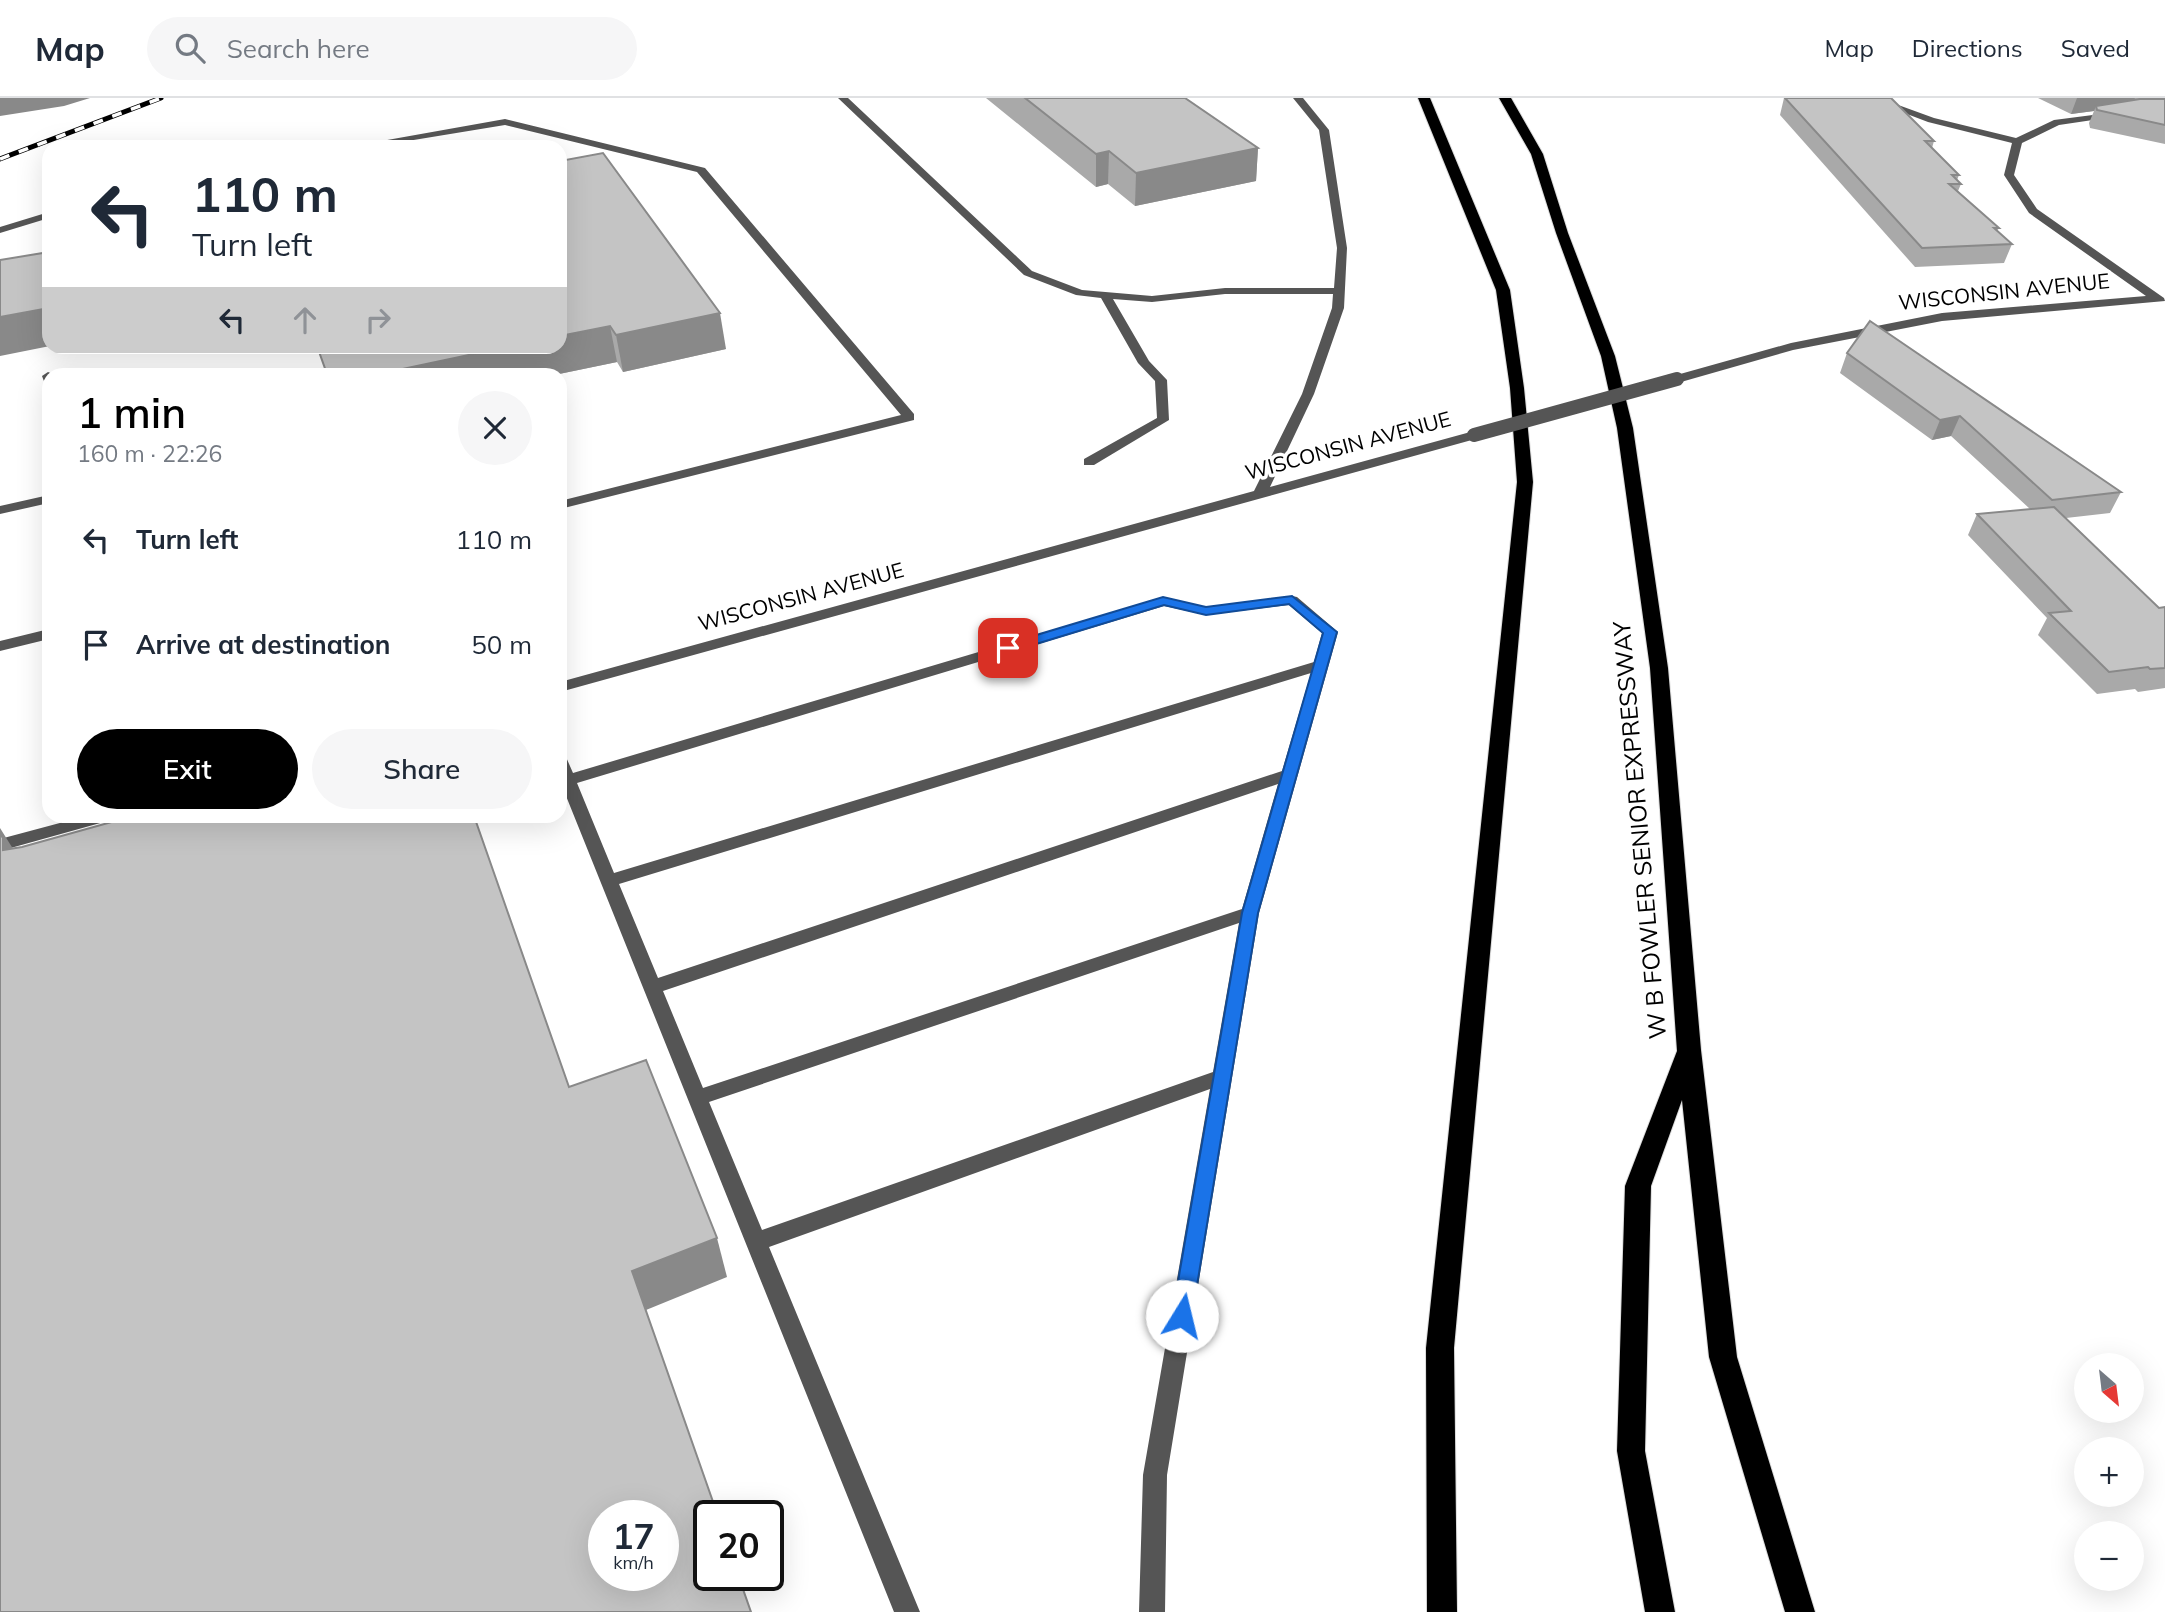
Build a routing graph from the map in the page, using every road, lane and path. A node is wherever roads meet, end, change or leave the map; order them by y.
1 (843, 98) edge
2 (1298, 98) edge
3 (1424, 98) edge
4 (1505, 98) edge
5 (1870, 98) edge
6 (2119, 113) edge
7 (396, 140) edge
8 (2017, 141) junction
9 (42, 217) edge
10 (0, 230) edge
11 (1339, 292) junction
12 (1104, 295) junction
13 (2161, 301) edge
14 (1089, 462) dead end
15 (1259, 495) junction
16 (42, 501) edge
17 (567, 503) edge
18 (0, 510) edge
19 (42, 636) edge
20 (0, 646) edge
21 (1320, 665) junction
22 (567, 685) edge
23 (567, 770) edge
24 (1289, 775) junction
25 (567, 778) edge
26 (80, 823) edge
27 (0, 845) edge
28 (608, 881) junction
29 (1250, 913) junction
30 (652, 987) junction
31 (1689, 1050) junction
32 (1223, 1077) junction
33 (697, 1098) junction
34 (756, 1241) junction
35 (907, 1612) edge
36 (1152, 1612) edge
37 (1442, 1612) edge
38 (1660, 1612) edge
39 (1800, 1612) edge

1 - 12 street
2 - 11 street
3 - 37 highway
4 - 31 highway, W B FOWLER SENIOR EXPRESSWAY
5 - 8 street
6 - 8 street
7 - 17 street
8 - 13 street
9 - 10 street
11 - 12 street
11 - 15 street
12 - 14 street
13 - 15 street, WISCONSIN AVENUE, bridge
15 - 22 street, WISCONSIN AVENUE
16 - 18 street
19 - 20 street
21 - 23 street
21 - 24 street
21 - 28 street
24 - 29 street
24 - 30 street
25 - 28 street
26 - 27 street
28 - 30 street
29 - 32 street
29 - 33 street
30 - 33 street
31 - 38 highway, W B FOWLER SENIOR EXPRESSWAY
31 - 39 highway
32 - 34 street
32 - 36 street
33 - 34 street
34 - 35 street

